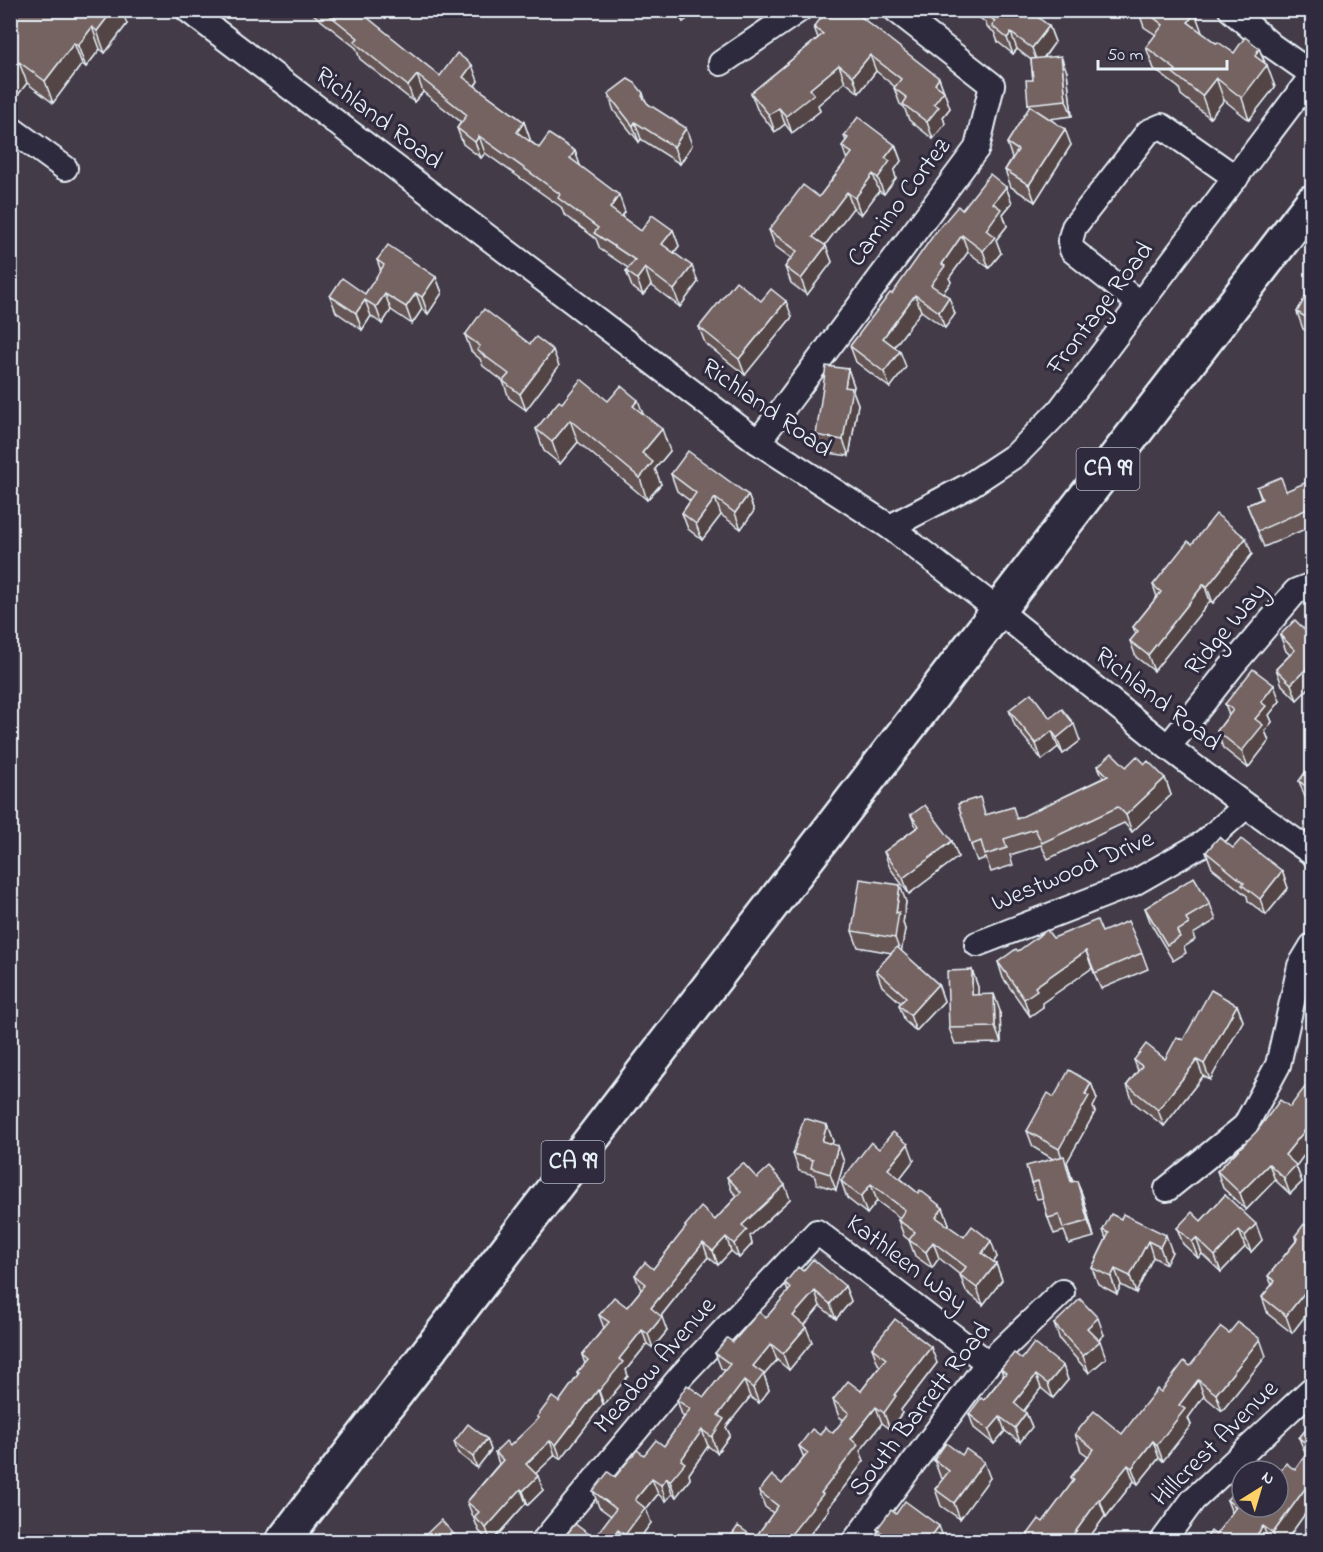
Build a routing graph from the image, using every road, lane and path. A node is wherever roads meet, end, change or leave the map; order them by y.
1 (188, 10) edge
2 (799, 10) edge
3 (896, 10) edge
4 (1231, 10) edge
5 (721, 63) dead end
6 (1312, 75) edge
7 (10, 128) edge
8 (65, 168) dead end
9 (1236, 178) junction
10 (1312, 202) edge
11 (1140, 304) junction
12 (758, 442) junction
13 (890, 527) junction
14 (1312, 585) edge
15 (999, 611) junction
16 (1168, 747) junction
17 (1246, 806) junction
18 (1312, 853) edge
19 (977, 944) dead end
20 (1312, 946) edge
21 (1167, 1189) dead end
22 (817, 1232) joint
23 (1062, 1292) dead end
24 (988, 1363) junction
25 (1312, 1389) edge
26 (282, 1542) edge
27 (543, 1542) edge
28 (854, 1542) edge
29 (1161, 1542) edge

1 - 12 street, Richland Road
2 - 5 street
3 - 12 street, Camino Cortez
4 - 6 street
6 - 9 street, Frontage Road
7 - 8 street
9 - 11 street, Frontage Road
9 - 11 street
10 - 15 highway, CA 99
11 - 13 street, Frontage Road
12 - 13 street, Richland Road
13 - 15 street, Richland Road
14 - 16 street, Ridge Way
15 - 16 street, Richland Road
15 - 26 highway, CA 99
16 - 17 street, Richland Road
17 - 18 street, Richland Road
17 - 19 street, Westwood Drive
20 - 21 street
22 - 24 street, Kathleen Way
22 - 27 street, Meadow Avenue
23 - 24 street, South Barrett Road
24 - 28 street, South Barrett Road
25 - 29 street, Hillcrest Avenue

